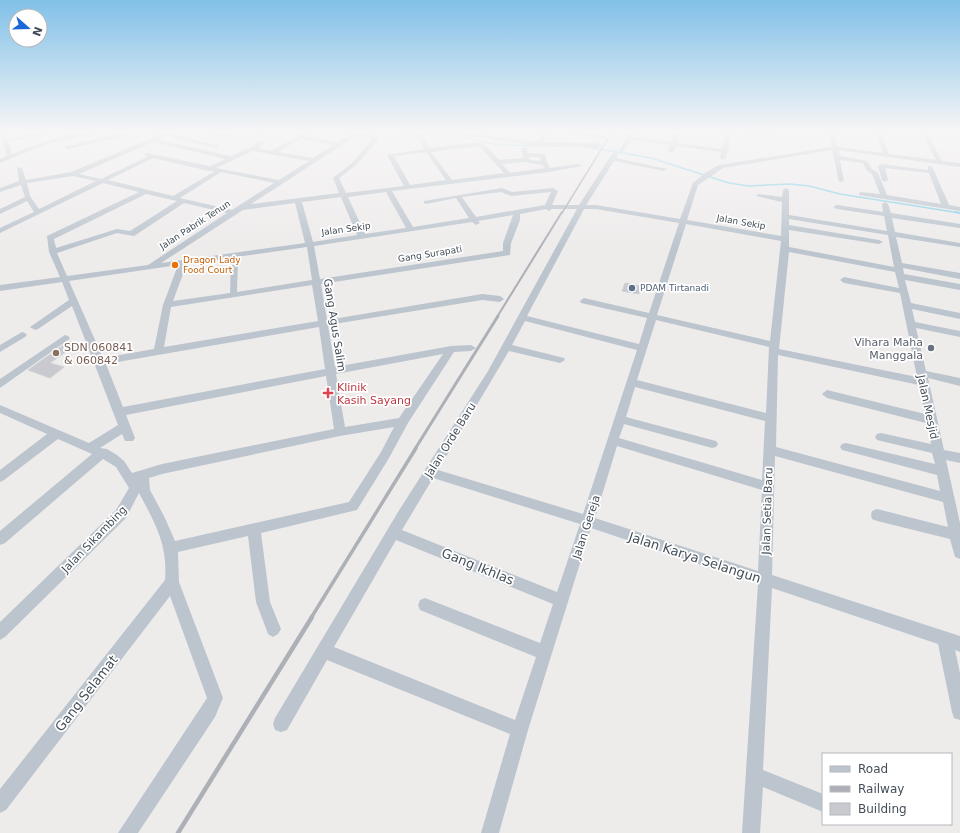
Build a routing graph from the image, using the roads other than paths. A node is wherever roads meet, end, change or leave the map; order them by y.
1 (20, 171) edge
2 (81, 171) edge
3 (123, 171) edge
4 (219, 171) joint
5 (296, 171) edge
6 (345, 171) edge
7 (399, 171) edge
8 (442, 171) edge
9 (506, 171) edge
10 (542, 171) edge
11 (606, 171) edge
12 (713, 171) edge
13 (840, 171) edge
14 (871, 171) edge
15 (882, 171) edge
16 (922, 171) edge
17 (932, 172) joint
18 (73, 174) junction
19 (510, 175) junction
20 (102, 181) junction
21 (841, 181) dead end
22 (23, 182) junction
23 (278, 182) junction
24 (450, 182) junction
25 (408, 187) junction
26 (388, 189) junction
27 (0, 190) edge
28 (146, 191) junction
29 (861, 194) dead end
30 (343, 195) junction
31 (458, 196) junction
32 (759, 196) dead end
33 (29, 198) junction
34 (174, 198) junction
35 (184, 200) junction
36 (886, 200) junction
37 (298, 201) junction
38 (426, 202) dead end
39 (837, 207) dead end
40 (946, 207) junction
41 (238, 208) junction
42 (548, 208) junction
43 (581, 208) junction
44 (960, 209) edge
45 (0, 212) edge
46 (38, 212) junction
47 (232, 212) junction
48 (517, 215) junction
49 (887, 215) junction
50 (791, 217) dead end
51 (475, 221) junction
52 (687, 223) junction
53 (960, 226) edge
54 (785, 227) junction
55 (410, 230) junction
56 (0, 231) edge
57 (890, 233) junction
58 (362, 237) junction
59 (879, 242) dead end
60 (785, 244) junction
61 (960, 245) edge
62 (311, 246) junction
63 (53, 252) junction
64 (234, 259) junction
65 (182, 266) junction
66 (148, 269) junction
67 (899, 270) junction
68 (960, 276) edge
69 (844, 280) dead end
70 (65, 281) junction
71 (317, 281) junction
72 (960, 287) edge
73 (0, 288) edge
74 (233, 291) dead end
75 (902, 291) junction
76 (0, 293) edge
77 (500, 299) dead end
78 (74, 301) junction
79 (584, 301) dead end
80 (167, 305) junction
81 (906, 305) junction
82 (960, 316) edge
83 (523, 318) junction
84 (652, 318) junction
85 (324, 322) junction
86 (910, 324) junction
87 (35, 327) dead end
88 (960, 334) edge
89 (22, 335) dead end
90 (65, 338) dead end
91 (507, 347) junction
92 (470, 348) dead end
93 (644, 348) junction
94 (774, 348) junction
95 (0, 349) edge
96 (451, 349) junction
97 (159, 350) junction
98 (560, 360) dead end
99 (100, 362) junction
100 (330, 371) junction
101 (922, 378) junction
102 (960, 382) edge
103 (633, 383) junction
104 (0, 384) edge
105 (827, 394) dead end
106 (0, 409) edge
107 (119, 412) junction
108 (771, 418) junction
109 (620, 419) junction
110 (931, 420) junction
111 (404, 421) junction
112 (340, 432) junction
113 (57, 433) junction
114 (881, 437) dead end
115 (614, 441) junction
116 (712, 444) dead end
117 (846, 447) dead end
118 (98, 450) junction
119 (770, 450) junction
120 (938, 452) junction
121 (960, 458) edge
122 (942, 471) junction
123 (430, 472) junction
124 (143, 475) junction
125 (0, 477) edge
126 (130, 479) junction
127 (768, 487) junction
128 (948, 498) junction
129 (877, 516) dead end
130 (588, 521) junction
131 (254, 528) junction
132 (394, 532) junction
133 (957, 536) junction
134 (0, 539) edge
135 (171, 548) junction
136 (960, 553) edge
137 (765, 580) junction
138 (172, 582) junction
139 (562, 601) junction
140 (425, 605) dead end
141 (273, 629) dead end
142 (0, 632) edge
143 (945, 639) junction
144 (960, 644) edge
145 (324, 651) junction
146 (546, 653) junction
147 (960, 712) edge
148 (281, 724) dead end
149 (520, 730) junction
150 (754, 775) junction
151 (822, 803) edge
152 (0, 804) edge
153 (127, 833) edge
154 (490, 833) edge
155 (751, 833) edge

1 - 22 street
2 - 18 street
3 - 20 street
4 - 23 street
4 - 34 street
5 - 23 street, Jalan Pabrik Tenun
6 - 30 street
7 - 25 street
8 - 24 street
9 - 19 street
10 - 19 street
11 - 43 street, Jalan Orde Baru
12 - 52 street, Jalan Gereja
13 - 21 street
14 - 36 street
15 - 36 street
16 - 17 street
17 - 40 street
18 - 20 street
18 - 22 street
19 - 24 street
20 - 28 street
20 - 46 street
22 - 27 street
22 - 33 street
23 - 41 street, Jalan Pabrik Tenun
24 - 25 street
25 - 26 street
26 - 30 street
26 - 55 street
28 - 34 street
28 - 63 street
29 - 36 street
30 - 37 street
30 - 58 street
31 - 38 street
31 - 42 street
31 - 51 street
32 - 54 street, Jalan Setia Baru
33 - 45 street
33 - 46 street
34 - 35 street
35 - 47 street
35 - 63 street
36 - 40 street
36 - 49 street, Jalan Mesjid
37 - 41 street
37 - 62 street, Gang Agus Salim
39 - 49 street
40 - 44 street
41 - 47 street, Jalan Pabrik Tenun
42 - 43 street, Jalan Sekip
42 - 48 street, Jalan Sekip
42 - 51 street, Jalan Sekip
43 - 52 street, Jalan Sekip
43 - 83 street, Jalan Orde Baru
46 - 56 street
47 - 66 street, Jalan Pabrik Tenun
48 - 51 street, Jalan Sekip
48 - 71 street, Gang Surapati
49 - 53 street
49 - 57 street, Jalan Mesjid
50 - 57 street
51 - 55 street, Jalan Sekip
51 - 62 street, Jalan Sekip
52 - 60 street, Jalan Sekip
52 - 84 street, Jalan Gereja
54 - 59 street
54 - 60 street, Jalan Setia Baru
55 - 58 street, Jalan Sekip
57 - 61 street
57 - 67 street, Jalan Mesjid
58 - 62 street, Jalan Sekip
60 - 67 street, Jalan Sekip
60 - 94 street, Jalan Setia Baru
62 - 64 street, Jalan Sekip
62 - 66 street, Jalan Sekip
62 - 71 street, Gang Agus Salim
63 - 70 street
64 - 65 street, Jalan Sekip
64 - 74 street
65 - 66 street, Jalan Sekip
65 - 80 street
66 - 70 street, Jalan Sekip
67 - 68 street
67 - 72 street
67 - 75 street, Jalan Mesjid
69 - 75 street
70 - 73 street, Jalan Sekip
70 - 76 street, Jalan Sekip
70 - 78 street
71 - 80 street
71 - 85 street, Gang Agus Salim
75 - 81 street, Jalan Mesjid
77 - 85 street
78 - 87 street
78 - 99 street
79 - 84 street
80 - 97 street
81 - 82 street
81 - 86 street, Jalan Mesjid
83 - 91 street, Jalan Orde Baru
83 - 93 street
84 - 93 street, Jalan Gereja
84 - 94 street
85 - 97 street
85 - 100 street, Gang Agus Salim
86 - 88 street
86 - 101 street, Jalan Mesjid
89 - 95 street
90 - 104 street
91 - 98 street
91 - 123 street, Jalan Orde Baru
92 - 96 street
93 - 103 street, Jalan Gereja
94 - 101 street
94 - 108 street, Jalan Setia Baru
96 - 100 street
96 - 111 street
97 - 99 street
99 - 107 street
100 - 107 street
100 - 112 street, Gang Agus Salim
101 - 102 street
101 - 110 street, Jalan Mesjid
103 - 108 street
103 - 109 street, Jalan Gereja
105 - 110 street
106 - 113 street
107 - 118 street
108 - 119 street, Jalan Setia Baru
109 - 115 street, Jalan Gereja
109 - 116 street
110 - 120 street, Jalan Mesjid
111 - 112 street
111 - 131 street
112 - 124 street
113 - 118 street
113 - 125 street
114 - 120 street
115 - 127 street
115 - 130 street, Jalan Gereja
117 - 122 street
118 - 126 street
118 - 134 street
119 - 127 street, Jalan Setia Baru
119 - 128 street
120 - 121 street
120 - 122 street, Jalan Mesjid
122 - 128 street, Jalan Mesjid
123 - 130 street, Jalan Karya Selangun
123 - 132 street, Jalan Orde Baru
124 - 126 street
124 - 135 street
126 - 142 street, Jalan Sikambing
127 - 137 street, Jalan Setia Baru
128 - 133 street, Jalan Mesjid
129 - 133 street
130 - 137 street, Jalan Karya Selangun
130 - 139 street, Jalan Gereja
131 - 135 street
131 - 141 street
132 - 139 street, Gang Ikhlas
132 - 145 street, Jalan Orde Baru
133 - 136 street, Jalan Mesjid
135 - 138 street
137 - 143 street, Jalan Karya Selangun
137 - 150 street, Jalan Setia Baru
138 - 152 street, Gang Selamat
138 - 153 street
139 - 146 street, Jalan Gereja
140 - 146 street
143 - 144 street, Jalan Karya Selangun
143 - 147 street
145 - 148 street, Jalan Orde Baru
145 - 149 street
146 - 149 street, Jalan Gereja
149 - 154 street, Jalan Gereja
150 - 151 street
150 - 155 street, Jalan Setia Baru

